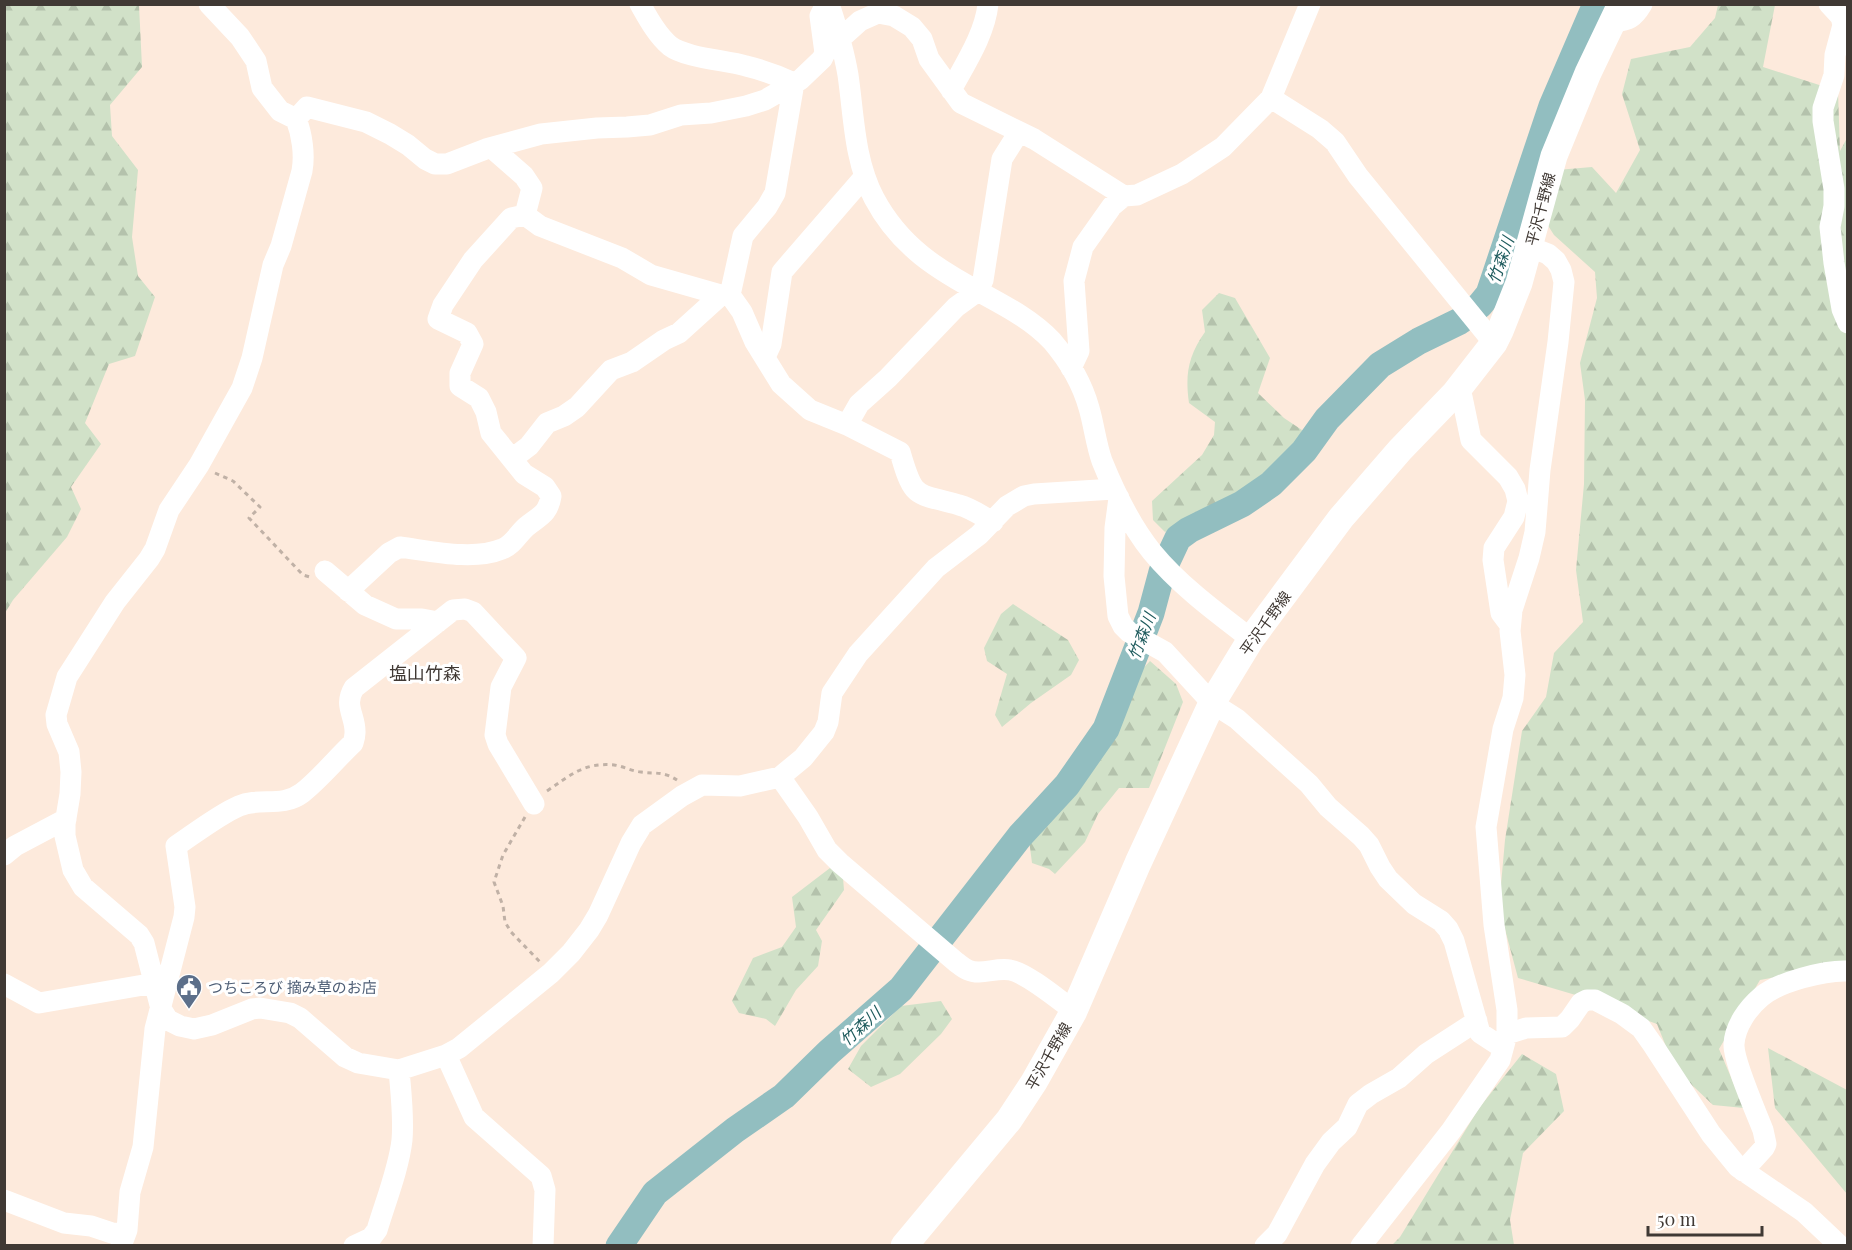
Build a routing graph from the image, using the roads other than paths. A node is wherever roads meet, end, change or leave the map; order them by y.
1 (209, 4) edge
2 (639, 4) edge
3 (828, 4) edge
4 (988, 4) edge
5 (1310, 4) edge
6 (1642, 4) edge
7 (1829, 4) edge
8 (878, 8) edge
9 (1617, 13) edge
10 (840, 39) junction
11 (794, 83) junction
12 (951, 90) junction
13 (1271, 98) junction
14 (296, 119) junction
15 (1019, 132) junction
16 (492, 148) junction
17 (865, 176) junction
18 (1124, 196) junction
19 (525, 215) junction
20 (1530, 247) junction
21 (1843, 286) edge
22 (978, 291) junction
23 (725, 295) junction
24 (1848, 323) edge
25 (1486, 334) junction
26 (765, 357) junction
27 (1071, 368) junction
28 (1455, 393) junction
29 (847, 425) junction
30 (512, 459) junction
31 (1117, 493) junction
32 (993, 522) junction
33 (325, 571) road end
34 (348, 591) junction
35 (438, 622) junction
36 (1510, 625) junction
37 (1251, 639) junction
38 (1212, 703) junction
39 (780, 777) junction
40 (534, 804) road end
41 (66, 819) junction
42 (4, 855) edge
43 (1848, 970) edge
44 (155, 983) junction
45 (4, 984) edge
46 (161, 1009) junction
47 (1074, 1011) junction
48 (1477, 1022) junction
49 (1505, 1041) junction
50 (446, 1055) junction
51 (399, 1070) junction
52 (1743, 1172) junction
53 (4, 1200) edge
54 (123, 1240) edge
55 (354, 1245) edge
56 (543, 1245) edge
57 (904, 1245) edge
58 (1265, 1245) edge
59 (1361, 1245) edge
60 (1840, 1245) edge

1 - 14 street
2 - 11 street
3 - 10 street
3 - 11 street
4 - 12 street
5 - 13 street
6 - 9 street
7 - 21 street
8 - 10 street
8 - 12 street
9 - 20 main road, 平沢千野線
10 - 17 street
11 - 16 street
11 - 23 street
12 - 15 street
13 - 18 street
13 - 25 street
14 - 16 street
14 - 41 street
15 - 18 street
15 - 22 street
16 - 19 street
17 - 22 street
17 - 26 street
18 - 27 street
19 - 23 street
19 - 30 street
20 - 25 main road, 平沢千野線
20 - 36 street
21 - 24 street
22 - 27 street
22 - 29 street
23 - 26 street
23 - 30 street
25 - 28 main road, 平沢千野線
26 - 29 street
27 - 31 street
28 - 36 street
28 - 37 main road, 平沢千野線
29 - 32 street
30 - 34 street
31 - 32 street
31 - 37 street
31 - 38 street
32 - 39 street
33 - 34 street
34 - 35 street
35 - 40 street
35 - 46 street
36 - 49 street
37 - 38 main road, 平沢千野線
38 - 47 main road, 平沢千野線
38 - 48 street
39 - 47 street
39 - 50 street
41 - 42 street
41 - 44 street
43 - 52 street
44 - 45 street
44 - 46 street
46 - 51 street
46 - 54 street
47 - 57 main road, 平沢千野線
48 - 49 street
48 - 58 street
49 - 52 street
49 - 59 street
50 - 51 street
50 - 56 street
51 - 55 street
52 - 60 street
53 - 54 street

